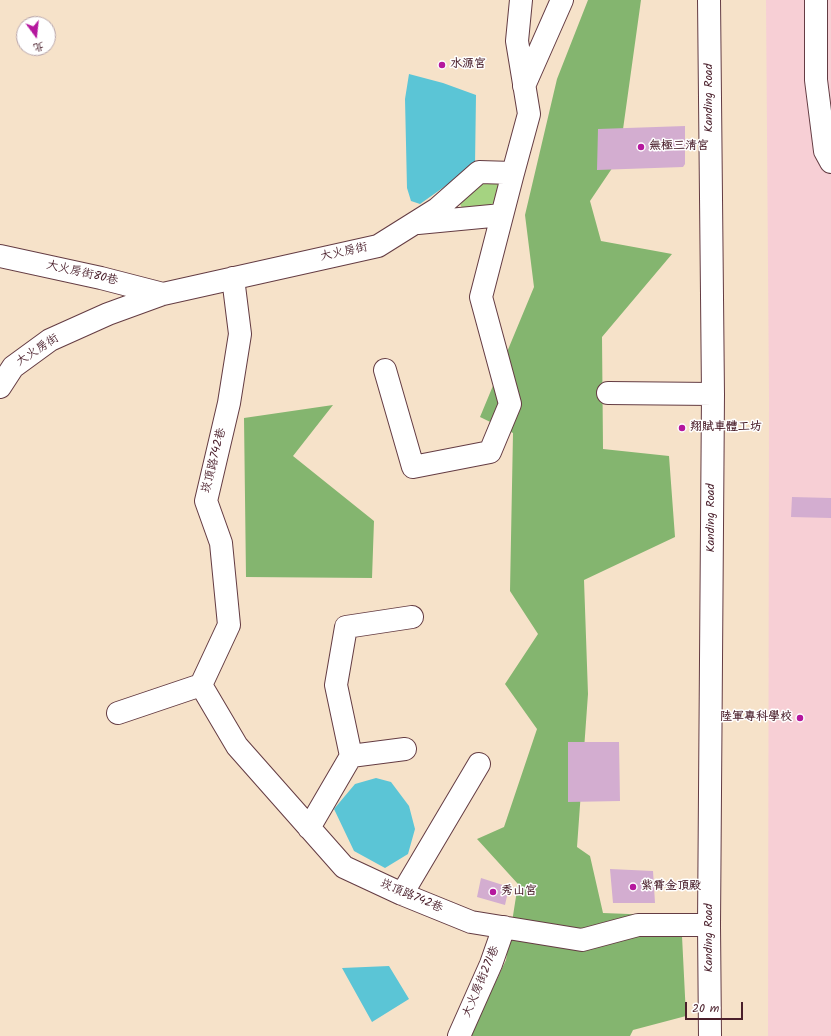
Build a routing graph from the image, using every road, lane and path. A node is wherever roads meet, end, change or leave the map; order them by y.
1 (521, 0) edge
2 (562, 0) edge
3 (709, 0) edge
4 (816, 0) edge
5 (524, 86) junction
6 (831, 162) edge
7 (514, 173) junction
8 (502, 215) junction
9 (413, 224) junction
10 (0, 256) edge
11 (233, 278) junction
12 (163, 294) junction
13 (385, 370) dead end
14 (0, 387) edge
15 (608, 393) dead end
16 (713, 394) junction
17 (412, 617) dead end
18 (201, 685) junction
19 (118, 713) dead end
20 (405, 749) dead end
21 (351, 756) junction
22 (479, 764) dead end
23 (309, 828) junction
24 (402, 894) junction
25 (709, 925) junction
26 (504, 927) junction
27 (459, 1036) edge
28 (710, 1036) edge

1 - 5 street
2 - 5 street
3 - 16 street, Kanding Road
4 - 6 street
5 - 7 street
7 - 8 street
7 - 9 street, 大火房街
8 - 9 street
8 - 13 street
9 - 11 street, 大火房街
10 - 12 street, 大火房街80巷
11 - 12 street, 大火房街
11 - 18 street, 崁頂路742巷
12 - 14 street, 大火房街
15 - 16 street
16 - 25 street, Kanding Road
17 - 21 street
18 - 19 street
18 - 23 street, 崁頂路742巷
20 - 21 street
21 - 23 street
22 - 24 street
23 - 24 street, 崁頂路742巷
24 - 26 street, 崁頂路742巷
25 - 26 street, 崁頂路742巷
25 - 28 street, Kanding Road
26 - 27 street, 大火房街271巷

